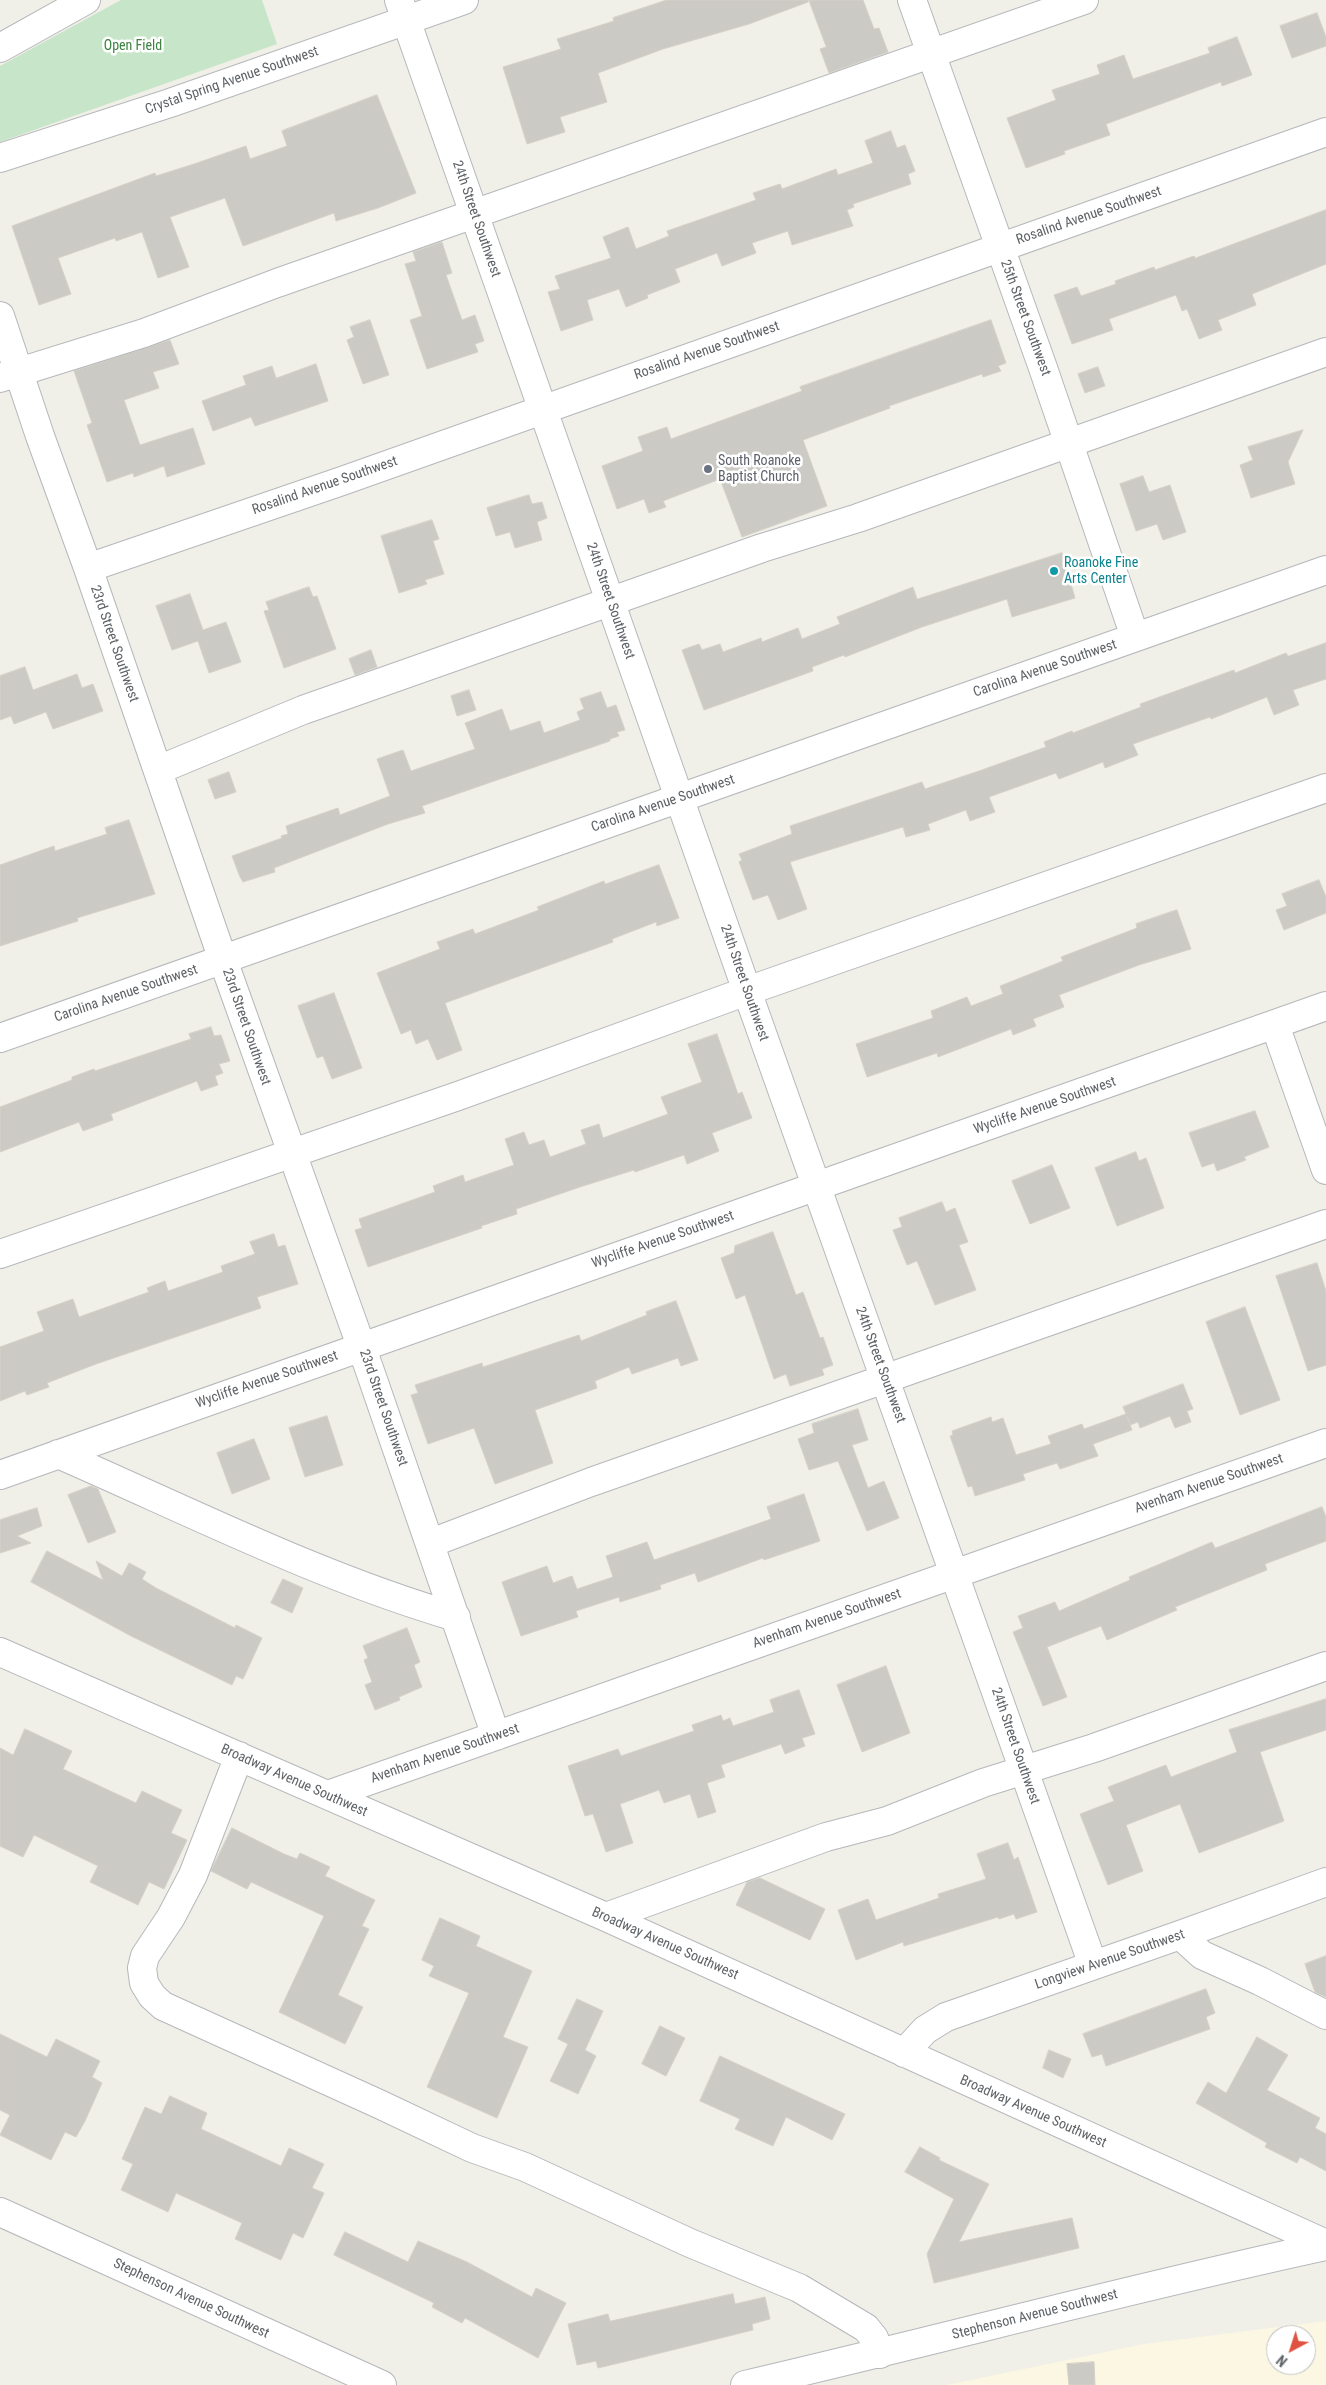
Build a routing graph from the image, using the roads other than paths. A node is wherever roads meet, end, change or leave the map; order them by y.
1 (86, 0) edge
2 (464, 0) edge
3 (912, 0) edge
4 (1084, 0) edge
5 (402, 10) edge
6 (0, 48) edge
7 (930, 53) junction
8 (1326, 132) edge
9 (0, 158) edge
10 (474, 214) junction
11 (999, 248) junction
12 (0, 316) edge
13 (1326, 352) edge
14 (9, 376) edge
15 (542, 409) junction
16 (1068, 442) junction
17 (88, 568) junction
18 (1326, 570) edge
19 (610, 602) junction
20 (1135, 638) junction
21 (158, 770) junction
22 (1326, 788) edge
23 (680, 798) junction
24 (223, 960) junction
25 (747, 992) junction
26 (1326, 1006) edge
27 (1274, 1024) junction
28 (0, 1038) edge
29 (291, 1153) junction
30 (1326, 1170) edge
31 (816, 1186) junction
32 (1326, 1224) edge
33 (0, 1254) edge
34 (362, 1346) junction
35 (886, 1380) junction
36 (1326, 1443) edge
37 (58, 1454) junction
38 (0, 1475) edge
39 (431, 1543) junction
40 (954, 1574) junction
41 (456, 1617) junction
42 (0, 1652) edge
43 (1326, 1666) edge
44 (496, 1736) junction
45 (239, 1756) junction
46 (1023, 1770) junction
47 (328, 1796) junction
48 (1326, 1882) edge
49 (606, 1917) junction
50 (1180, 1936) junction
51 (1093, 1965) junction
52 (1326, 2015) edge
53 (904, 2053) junction
54 (0, 2212) edge
55 (1326, 2245) edge
56 (880, 2354) junction
57 (382, 2385) edge
58 (745, 2385) edge

1 - 6 street
2 - 5 street, Crystal Spring Avenue Southwest
3 - 7 street, 25th Street Southwest
4 - 7 street
5 - 9 street, Crystal Spring Avenue Southwest
5 - 10 street, 24th Street Southwest
7 - 10 street
7 - 11 street, 25th Street Southwest
8 - 11 street, Rosalind Avenue Southwest
10 - 14 street
10 - 15 street, 24th Street Southwest
11 - 15 street, Rosalind Avenue Southwest
11 - 16 street, 25th Street Southwest
12 - 14 street, 23rd Street Southwest
13 - 16 street
14 - 17 street, 23rd Street Southwest
15 - 17 street, Rosalind Avenue Southwest
15 - 19 street, 24th Street Southwest
16 - 19 street
16 - 20 street, 25th Street Southwest
17 - 21 street, 23rd Street Southwest
18 - 20 street, Carolina Avenue Southwest
19 - 21 street
19 - 23 street, 24th Street Southwest
20 - 23 street, Carolina Avenue Southwest
21 - 24 street, 23rd Street Southwest
22 - 25 street
23 - 24 street, Carolina Avenue Southwest
23 - 25 street, 24th Street Southwest
24 - 28 street, Carolina Avenue Southwest
24 - 29 street, 23rd Street Southwest
25 - 29 street
25 - 31 street, 24th Street Southwest
26 - 27 street, Wycliffe Avenue Southwest
27 - 30 street
27 - 31 street, Wycliffe Avenue Southwest
29 - 33 street
29 - 34 street, 23rd Street Southwest
31 - 34 street, Wycliffe Avenue Southwest
31 - 35 street, 24th Street Southwest
32 - 35 street
34 - 37 street, Wycliffe Avenue Southwest
34 - 39 street, 23rd Street Southwest
35 - 39 street
35 - 40 street, 24th Street Southwest
36 - 40 street, Avenham Avenue Southwest
37 - 38 street, Wycliffe Avenue Southwest
37 - 41 street
39 - 41 street, 23rd Street Southwest
40 - 44 street, Avenham Avenue Southwest
40 - 46 street, 24th Street Southwest
41 - 44 street, 23rd Street Southwest
42 - 45 street, Broadway Avenue Southwest
43 - 46 street
44 - 47 street, Avenham Avenue Southwest
45 - 47 street, Broadway Avenue Southwest
45 - 56 street
46 - 49 street
46 - 51 street, 24th Street Southwest
47 - 49 street, Broadway Avenue Southwest
48 - 50 street, Longview Avenue Southwest
49 - 53 street, Broadway Avenue Southwest
50 - 51 street, Longview Avenue Southwest
50 - 52 street
51 - 53 street, Longview Avenue Southwest
53 - 55 street, Broadway Avenue Southwest
54 - 57 street, Stephenson Avenue Southwest
55 - 56 street, Stephenson Avenue Southwest
56 - 58 street, Stephenson Avenue Southwest

